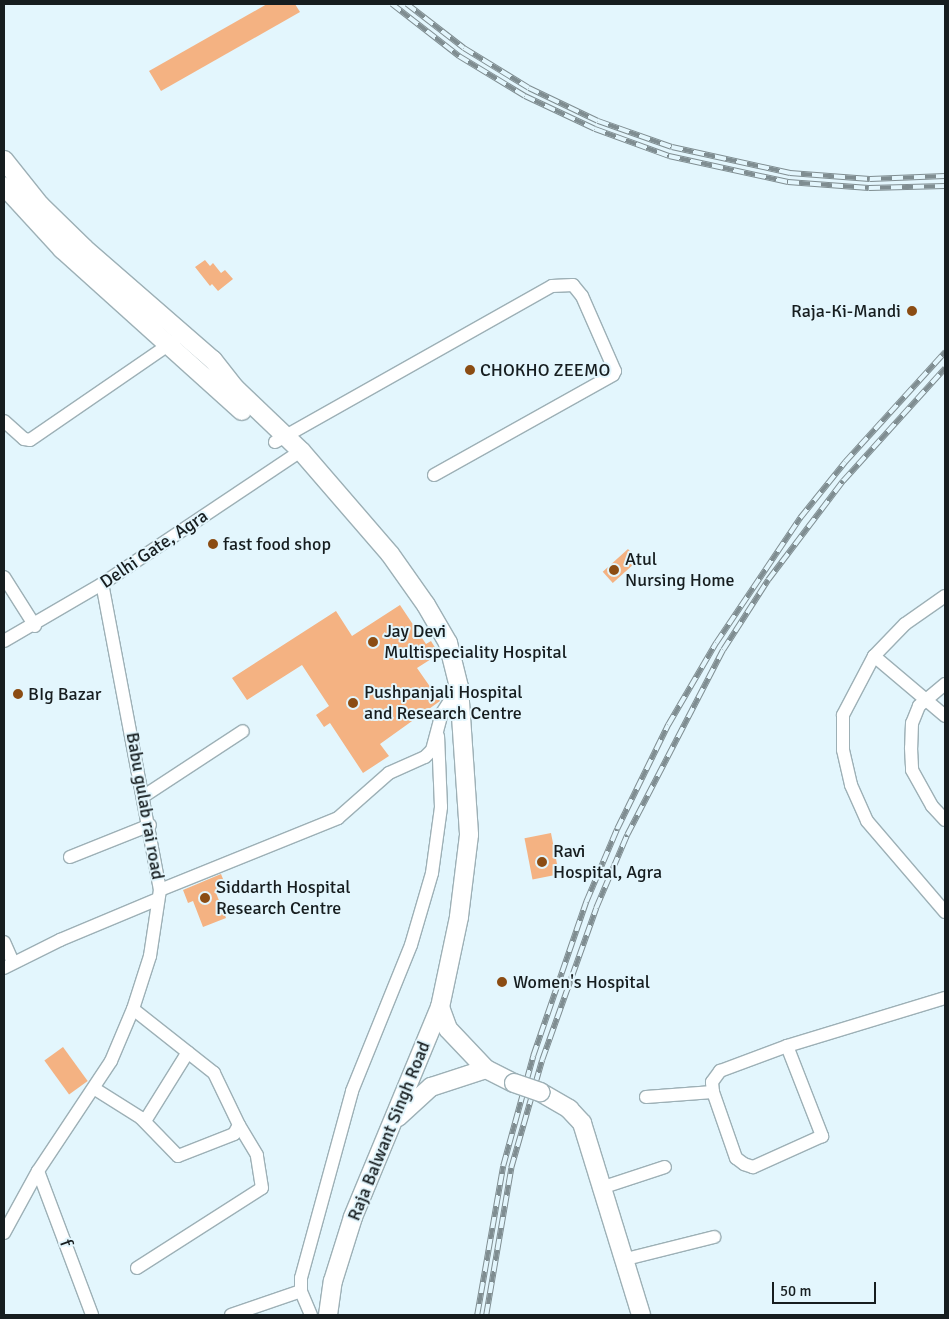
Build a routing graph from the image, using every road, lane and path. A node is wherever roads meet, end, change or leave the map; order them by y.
1 (4, 160) edge
2 (4, 186) edge
3 (123, 293) junction
4 (176, 339) junction
5 (4, 421) edge
6 (279, 438) junction
7 (296, 454) junction
8 (434, 474) dead end
9 (4, 577) edge
10 (102, 584) junction
11 (945, 596) edge
12 (35, 626) junction
13 (4, 641) edge
14 (874, 656) junction
15 (945, 684) edge
16 (459, 687) junction
17 (926, 699) junction
18 (945, 716) edge
19 (242, 731) dead end
20 (438, 736) junction
21 (144, 796) junction
22 (945, 820) edge
23 (150, 826) junction
24 (70, 857) dead end
25 (159, 895) junction
26 (945, 912) edge
27 (4, 942) edge
28 (8, 965) edge
29 (945, 998) edge
30 (440, 1007) junction
31 (133, 1010) junction
32 (786, 1046) junction
33 (188, 1052) junction
34 (486, 1069) junction
35 (95, 1089) junction
36 (713, 1092) junction
37 (646, 1097) dead end
38 (145, 1121) junction
39 (392, 1122) junction
40 (239, 1125) junction
41 (665, 1168) dead end
42 (38, 1171) junction
43 (604, 1187) junction
44 (4, 1233) edge
45 (714, 1237) dead end
46 (626, 1259) junction
47 (137, 1268) dead end
48 (301, 1292) junction
49 (92, 1315) edge
50 (231, 1315) edge
51 (311, 1315) edge
52 (328, 1315) edge
53 (641, 1315) edge

1 - 3 main road
2 - 3 main road
3 - 4 main road
4 - 5 street
4 - 6 main road
6 - 7 main road
6 - 8 street
7 - 10 street, Delhi Gate, Agra
7 - 16 main road, Raja Balwant Singh Road
9 - 12 street
10 - 12 street, Delhi Gate, Agra
10 - 21 street, Babu gulab rai road
11 - 14 street
12 - 13 street, Delhi Gate, Agra
14 - 17 street
14 - 26 street
15 - 17 street
16 - 20 street
16 - 30 main road, Raja Balwant Singh Road
17 - 18 street
17 - 22 street
19 - 21 street
20 - 25 street
20 - 48 street
21 - 23 street, Babu gulab rai road
23 - 24 street
23 - 25 street, Babu gulab rai road
25 - 28 street
25 - 31 street, Babu gulab rai road
27 - 28 street
29 - 32 street
30 - 34 main road
30 - 39 main road, Raja Balwant Singh Road
31 - 33 street
31 - 35 street, Babu gulab rai road
32 - 36 street
32 - 36 street
33 - 38 street
33 - 40 street
34 - 39 main road
34 - 43 main road, bridge
35 - 38 street
35 - 42 street, Babu gulab rai road
36 - 37 street
38 - 40 street
39 - 52 main road, Raja Balwant Singh Road
40 - 47 street
41 - 43 street
42 - 44 street, Babu gulab rai road
42 - 49 street, f
43 - 46 main road
45 - 46 street
46 - 53 main road
48 - 50 street
48 - 51 street

